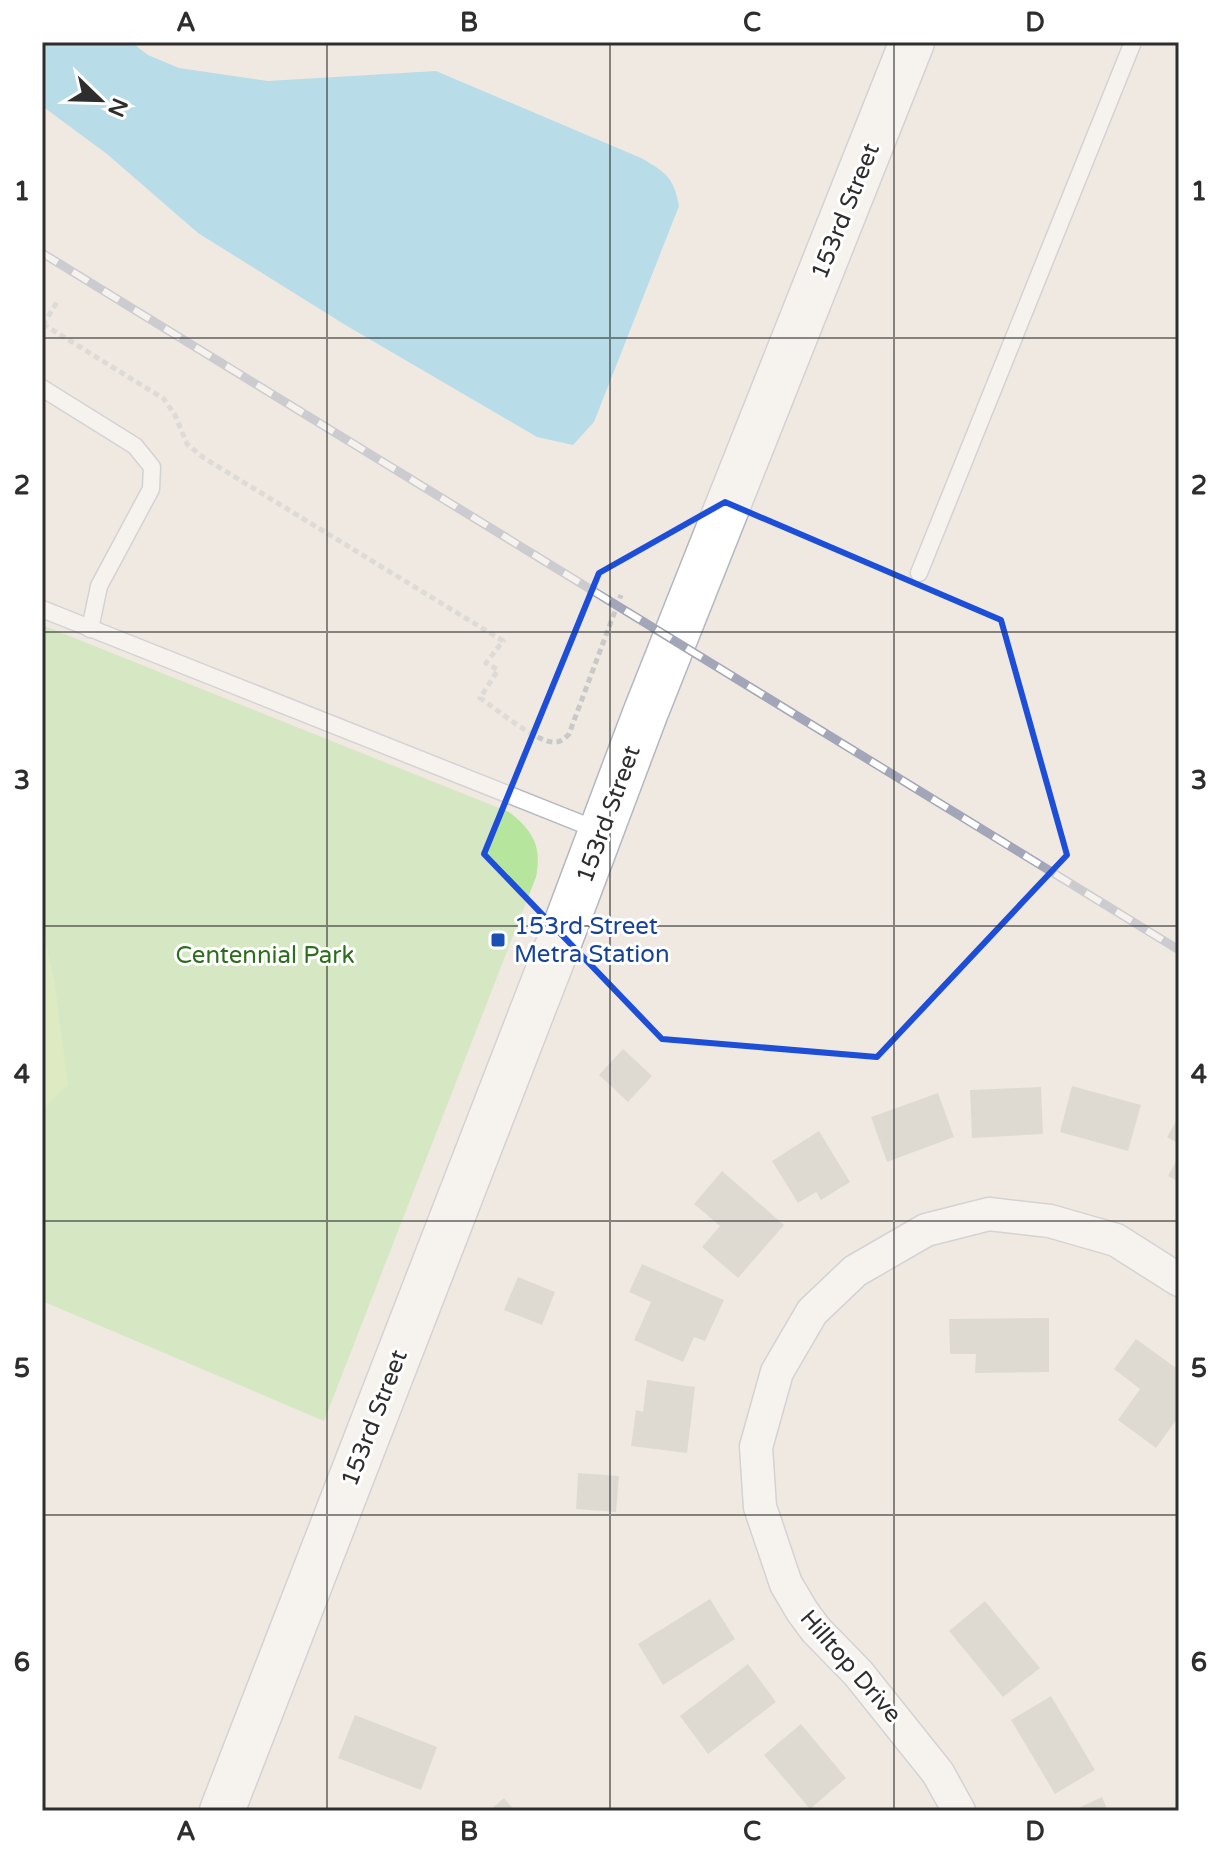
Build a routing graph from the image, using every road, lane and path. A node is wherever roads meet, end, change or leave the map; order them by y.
1 (912, 42) edge
2 (1133, 42) edge
3 (57, 302) dead end
4 (43, 325) edge
5 (42, 388) edge
6 (919, 573) dead end
7 (621, 595) dead end
8 (42, 609) edge
9 (90, 629) junction
10 (601, 831) junction
11 (1179, 1280) edge
12 (230, 1809) edge
13 (959, 1811) edge

1 - 10 street, 153rd Street
2 - 6 lane
3 - 4 path
4 - 7 path
5 - 9 lane
8 - 9 lane
9 - 10 lane
10 - 12 street, 153rd Street
11 - 13 street, Hilltop Drive

